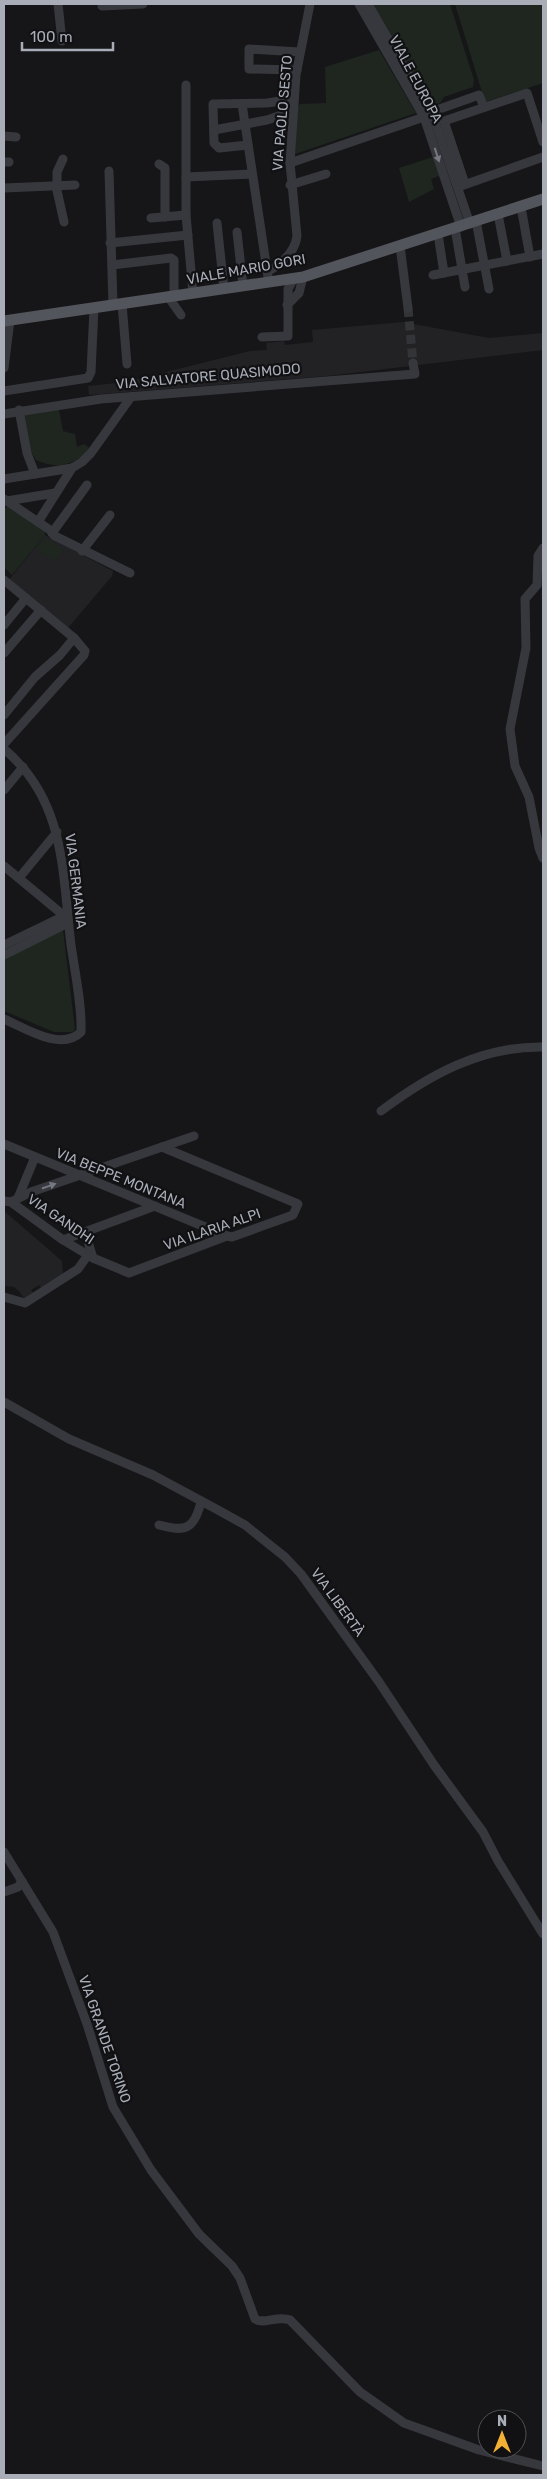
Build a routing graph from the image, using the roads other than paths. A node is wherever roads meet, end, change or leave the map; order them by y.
1 (58, 4) edge
2 (143, 4) edge
3 (310, 4) edge
4 (359, 4) edge
5 (368, 4) edge
6 (102, 6) dead end
7 (62, 41) dead end
8 (300, 52) junction
9 (297, 70) junction
10 (186, 85) dead end
11 (294, 99) junction
12 (242, 104) junction
13 (484, 107) junction
14 (293, 111) junction
15 (428, 114) junction
16 (244, 124) junction
17 (214, 130) junction
18 (4, 136) edge
19 (16, 137) dead end
20 (543, 142) edge
21 (248, 145) junction
22 (543, 157) edge
23 (64, 160) dead end
24 (290, 163) junction
25 (158, 164) dead end
26 (108, 171) dead end
27 (252, 174) junction
28 (326, 174) dead end
29 (186, 177) junction
30 (75, 185) dead end
31 (290, 185) junction
32 (56, 186) junction
33 (461, 186) junction
34 (4, 188) edge
35 (543, 200) edge
36 (521, 207) junction
37 (498, 214) junction
38 (186, 216) junction
39 (165, 217) junction
40 (151, 218) dead end
41 (64, 222) dead end
42 (217, 223) dead end
43 (465, 225) junction
44 (237, 232) dead end
45 (438, 234) junction
46 (188, 235) junction
47 (110, 243) junction
48 (400, 246) junction
49 (543, 254) edge
50 (530, 257) junction
51 (507, 261) junction
52 (112, 265) junction
53 (484, 265) junction
54 (462, 270) junction
55 (444, 273) junction
56 (433, 275) dead end
57 (270, 278) junction
58 (294, 279) junction
59 (243, 286) junction
60 (465, 287) dead end
61 (224, 289) junction
62 (489, 289) dead end
63 (193, 293) junction
64 (171, 297) junction
65 (118, 305) junction
66 (287, 305) junction
67 (94, 308) junction
68 (408, 308) tunnel mouth
69 (182, 315) dead end
70 (7, 320) edge
71 (262, 337) dead end
72 (414, 363) dead end
73 (127, 364) dead end
74 (4, 368) edge
75 (4, 391) edge
76 (131, 397) junction
77 (19, 410) junction
78 (4, 414) edge
79 (72, 468) junction
80 (35, 474) junction
81 (4, 479) edge
82 (87, 485) dead end
83 (55, 494) junction
84 (5, 500) edge
85 (110, 515) dead end
86 (38, 522) junction
87 (52, 533) junction
88 (543, 548) edge
89 (82, 551) junction
90 (130, 573) dead end
91 (6, 586) edge
92 (26, 598) junction
93 (41, 610) junction
94 (4, 625) edge
95 (74, 638) junction
96 (4, 653) edge
97 (4, 716) edge
98 (4, 744) edge
99 (4, 749) edge
100 (23, 767) junction
101 (4, 790) edge
102 (57, 832) junction
103 (543, 858) edge
104 (4, 866) edge
105 (18, 878) junction
106 (67, 919) junction
107 (4, 945) edge
108 (4, 955) edge
109 (4, 1019) edge
110 (543, 1047) edge
111 (381, 1111) dead end
112 (194, 1136) dead end
113 (4, 1144) edge
114 (162, 1147) junction
115 (34, 1157) junction
116 (80, 1176) junction
117 (11, 1200) edge
118 (155, 1206) junction
119 (85, 1232) junction
120 (227, 1236) junction
121 (63, 1240) junction
122 (91, 1256) junction
123 (129, 1273) joint
124 (4, 1297) edge
125 (4, 1402) edge
126 (201, 1502) junction
127 (159, 1525) dead end
128 (4, 1852) edge
129 (22, 1881) junction
130 (4, 1892) edge
131 (543, 1934) edge
132 (543, 2466) edge

1 - 7 street
2 - 6 street
3 - 8 street, VIA PAOLO SESTO
4 - 15 street, VIALE EUROPA
5 - 15 street, VIALE EUROPA
8 - 9 street, VIA PAOLO SESTO
8 - 9 street
9 - 11 street, VIA PAOLO SESTO
10 - 29 street
11 - 12 street
11 - 14 street, VIA PAOLO SESTO
12 - 16 street
12 - 17 street
13 - 15 street
13 - 20 street
13 - 33 street
14 - 16 street
14 - 24 street, VIA PAOLO SESTO
15 - 24 street
15 - 33 street, VIALE EUROPA
15 -> 43 street, VIALE EUROPA
16 - 17 street
16 - 21 street
17 - 21 street
18 - 19 street
21 - 27 street
22 - 33 street
23 - 32 street
24 - 31 street, VIA PAOLO SESTO
25 - 39 street
26 - 47 street
27 - 29 street
27 - 57 street
28 - 31 street
29 - 38 street
30 - 32 street
31 - 57 street, VIA PAOLO SESTO
32 - 34 street
32 - 41 street
33 - 43 street, VIALE EUROPA
35 - 36 main road, VIALE MARIO GORI
36 - 37 main road, VIALE MARIO GORI
36 - 50 street
37 - 43 main road, VIALE MARIO GORI
37 - 51 street
38 - 39 street
38 - 46 street
39 - 40 street
42 - 61 street
43 - 45 main road, VIALE MARIO GORI
43 - 53 street
43 - 54 street
44 - 59 street
45 - 48 main road, VIALE MARIO GORI
45 - 55 street
46 - 47 street
46 - 63 street
47 - 52 street
48 - 58 main road, VIALE MARIO GORI
48 - 68 street
49 - 50 street
50 - 51 street
51 - 53 street
52 - 64 street
52 - 65 street
53 - 54 street
53 - 62 street
54 - 55 street
54 - 60 street
55 - 56 street
57 - 58 main road, VIALE MARIO GORI
57 - 59 main road, VIALE MARIO GORI
57 - 66 street
58 - 66 street
58 - 66 street
59 - 61 main road, VIALE MARIO GORI
61 - 63 main road, VIALE MARIO GORI
63 - 64 main road, VIALE MARIO GORI
64 - 65 main road, VIALE MARIO GORI
64 - 69 street
65 - 67 main road, VIALE MARIO GORI
65 - 73 street
66 - 71 street
67 - 70 main road, VIALE MARIO GORI
67 - 75 street
70 - 74 street
72 - 76 street, VIA SALVATORE QUASIMODO
76 - 77 street, VIA SALVATORE QUASIMODO
76 - 79 street
77 - 78 street, VIA SALVATORE QUASIMODO
77 - 80 street
79 - 80 street
79 - 83 street
80 - 81 street
82 - 87 street
83 - 84 street
83 - 86 street
84 - 86 street
85 - 89 street
86 - 87 street
87 - 89 street
88 - 103 street
89 - 90 street
91 - 92 street
92 - 93 street
92 - 94 street
93 - 95 street
93 - 96 street
95 - 97 street
95 - 98 street
99 - 100 street, VIA GERMANIA
100 - 101 street
100 - 102 street, VIA GERMANIA
102 - 105 street
102 - 106 street, VIA GERMANIA
104 - 105 street
105 - 106 street
106 - 107 street
106 - 108 street
106 - 109 street, VIA GERMANIA
110 - 111 street
112 - 114 street
113 - 115 street, VIA BEPPE MONTANA
114 - 116 street
114 - 120 street, VIA ILARIA ALPI
115 - 116 street, VIA BEPPE MONTANA
115 - 117 street
117 -> 116 street
116 - 118 street, VIA BEPPE MONTANA
117 - 121 street, VIA GANDHI
118 - 119 street
118 - 120 street, VIA BEPPE MONTANA
119 - 121 street
119 - 122 street
120 - 123 street, VIA ILARIA ALPI
121 - 122 street, VIA GANDHI
122 - 123 street, VIA GANDHI
122 - 124 street
125 - 126 street, VIA LIBERTÀ
126 - 127 street
126 - 131 street, VIA LIBERTÀ
128 - 129 street, VIA GRANDE TORINO
129 - 130 street
129 - 132 street, VIA GRANDE TORINO

